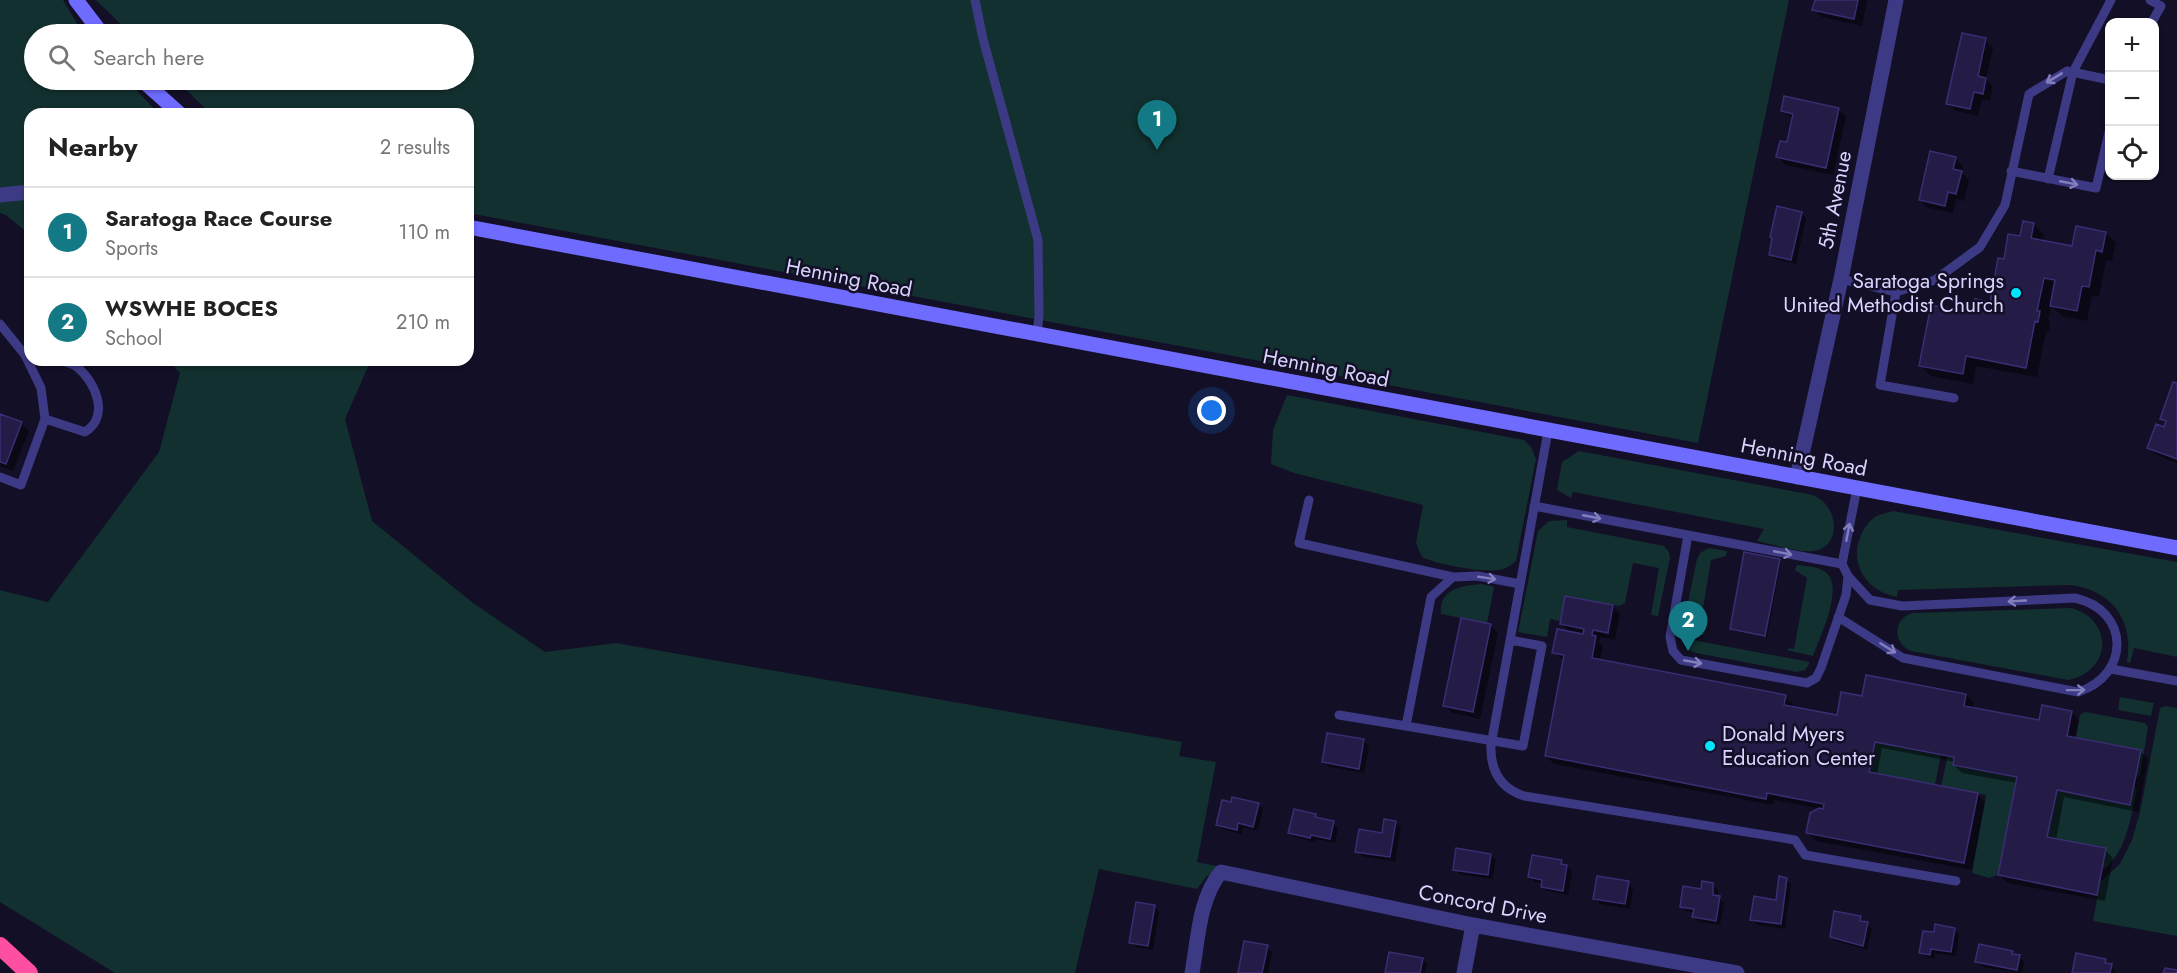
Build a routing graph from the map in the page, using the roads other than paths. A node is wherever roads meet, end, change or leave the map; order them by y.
1 (76, 0) edge
2 (975, 0) edge
3 (1896, 0) edge
4 (2111, 0) edge
5 (2150, 0) edge
6 (2154, 18) edge
7 (94, 24) edge
8 (2073, 72) junction
9 (2105, 79) edge
10 (153, 90) edge
11 (173, 108) edge
12 (2105, 146) edge
13 (2011, 171) junction
14 (2048, 179) junction
15 (24, 193) edge
16 (0, 195) edge
17 (474, 228) edge
18 (1841, 279) junction
19 (1896, 292) junction
20 (0, 324) edge
21 (1037, 335) junction
22 (24, 351) edge
23 (32, 366) edge
24 (74, 366) edge
25 (1954, 398) dead end
26 (45, 419) junction
27 (1548, 431) junction
28 (0, 477) edge
29 (1797, 477) junction
30 (1857, 488) junction
31 (1309, 500) dead end
32 (1534, 506) junction
33 (1688, 535) junction
34 (2177, 548) edge
35 (1842, 564) junction
36 (1848, 576) junction
37 (1453, 577) junction
38 (1520, 584) junction
39 (1838, 617) junction
40 (1510, 639) junction
41 (2111, 669) junction
42 (2177, 681) edge
43 (1339, 715) dead end
44 (1406, 726) junction
45 (1492, 740) junction
46 (1956, 881) dead end
47 (1473, 925) junction
48 (0, 946) edge
49 (0, 958) edge
50 (1712, 971) edge
51 (21, 973) edge
52 (29, 973) edge
53 (1192, 973) edge
54 (1464, 973) edge
55 (1737, 973) edge

1 - 7 street
2 - 21 lane
3 - 18 street, 5th Avenue
4 - 8 lane
5 - 6 lane
8 - 9 lane
8 -> 13 lane
8 - 14 lane
10 - 11 street
14 -> 12 lane
13 - 14 lane
13 - 19 lane
15 - 16 street
17 - 21 street, Henning Road
18 - 19 lane
18 - 29 street, 5th Avenue
19 - 25 lane
20 - 22 lane
21 - 27 street, Henning Road
23 - 26 lane
24 - 26 lane
26 - 28 lane
27 - 29 street, Henning Road
27 - 32 lane
29 - 30 street, Henning Road
30 - 34 street, Henning Road
35 -> 30 lane
31 - 37 lane
32 -> 33 lane
32 - 38 lane
33 -> 35 lane
33 -> 39 lane
35 - 36 lane
36 - 39 lane
41 -> 36 lane
37 -> 38 lane
37 - 44 lane
38 - 40 lane
39 -> 41 lane
40 - 45 lane
40 - 45 lane
41 - 42 lane
43 - 44 lane
44 - 45 lane
45 - 46 lane
47 - 50 street, Concord Drive
47 - 53 street, Concord Drive
47 - 54 street
48 - 52 highway
49 - 51 highway
50 - 55 street, Concord Drive

